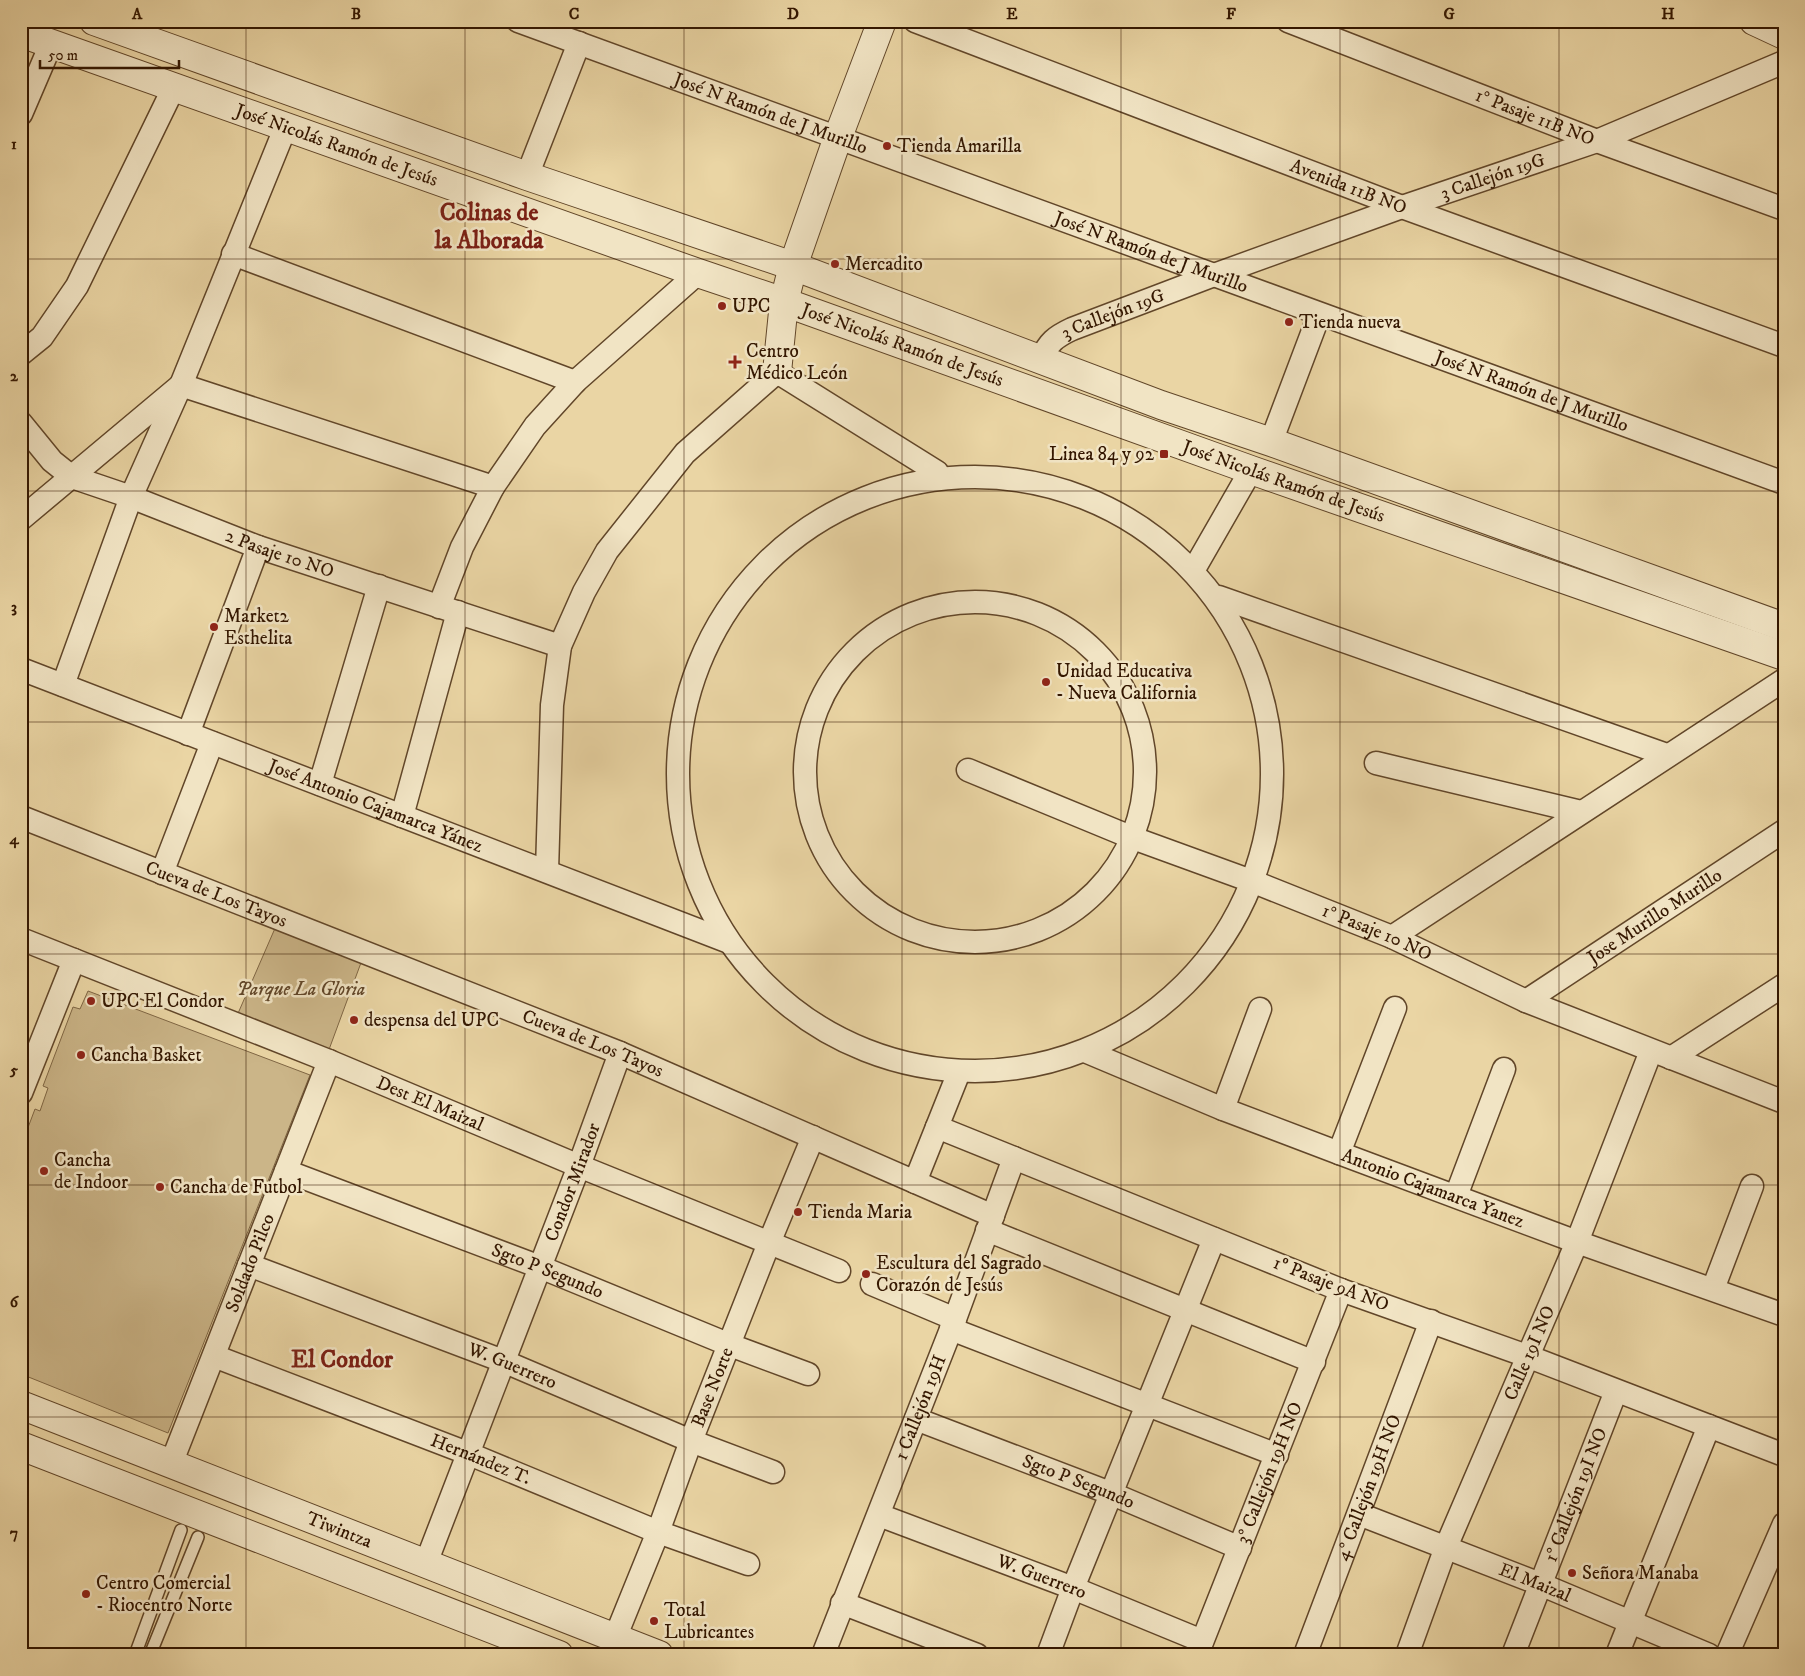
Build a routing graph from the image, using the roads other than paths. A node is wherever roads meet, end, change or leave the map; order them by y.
1 (94, 21) edge
2 (518, 21) edge
3 (882, 21) edge
4 (915, 21) edge
5 (1288, 21) edge
6 (1754, 21) edge
7 (21, 33) edge
8 (1784, 36) edge
9 (51, 44) junction
10 (580, 44) junction
11 (1784, 62) edge
12 (174, 87) junction
13 (21, 114) edge
14 (286, 126) junction
15 (838, 137) junction
16 (1598, 140) junction
17 (527, 176) junction
18 (1402, 207) junction
19 (1784, 209) edge
20 (233, 254) junction
21 (792, 266) junction
22 (698, 273) junction
23 (1214, 275) junction
24 (784, 302) junction
25 (1320, 315) junction
26 (1784, 346) edge
27 (21, 354) edge
28 (1041, 359) junction
29 (777, 372) junction
30 (575, 382) junction
31 (181, 385) junction
32 (21, 424) edge
33 (1271, 442) junction
34 (1251, 470) junction
35 (937, 472) junction
36 (72, 477) junction
37 (1784, 483) edge
38 (493, 487) junction
39 (131, 498) junction
40 (21, 519) edge
41 (258, 547) junction
42 (1193, 571) junction
43 (379, 586) junction
44 (1218, 597) junction
45 (449, 610) junction
46 (1784, 627) edge
47 (560, 646) junction
48 (1784, 656) edge
49 (21, 669) edge
50 (1784, 680) edge
51 (63, 685) junction
52 (188, 734) junction
53 (212, 743) junction
54 (1668, 755) junction
55 (1376, 763) dead end
56 (968, 770) dead end
57 (320, 784) junction
58 (1581, 812) junction
59 (402, 816) junction
60 (21, 817) edge
61 (1784, 832) edge
62 (1133, 838) junction
63 (547, 872) junction
64 (162, 873) junction
65 (1254, 882) junction
66 (1392, 937) junction
67 (21, 939) edge
68 (729, 942) junction
69 (74, 960) junction
70 (1784, 985) edge
71 (1526, 1001) junction
72 (1395, 1008) dead end
73 (1260, 1009) dead end
74 (1085, 1051) junction
75 (620, 1053) junction
76 (1661, 1054) junction
77 (330, 1061) junction
78 (1504, 1069) dead end
79 (959, 1072) junction
80 (21, 1093) edge
81 (1784, 1102) edge
82 (1223, 1109) junction
83 (937, 1127) junction
84 (813, 1137) junction
85 (1340, 1153) junction
86 (1014, 1158) junction
87 (579, 1166) junction
88 (286, 1171) junction
89 (915, 1182) junction
90 (1752, 1186) dead end
91 (1456, 1196) junction
92 (990, 1223) junction
93 (1214, 1238) junction
94 (1577, 1242) junction
95 (769, 1243) junction
96 (250, 1265) junction
97 (540, 1268) junction
98 (839, 1271) dead end
99 (872, 1284) dead end
100 (1713, 1289) junction
101 (1341, 1290) junction
102 (1185, 1311) junction
103 (1784, 1315) edge
104 (1431, 1322) junction
105 (953, 1324) junction
106 (730, 1345) junction
107 (214, 1356) junction
108 (1527, 1356) junction
109 (503, 1361) junction
110 (1314, 1362) junction
111 (808, 1374) dead end
112 (1616, 1391) junction
113 (21, 1405) edge
114 (1146, 1405) junction
115 (916, 1419) junction
116 (1709, 1426) junction
117 (691, 1441) junction
118 (21, 1446) edge
119 (467, 1452) junction
120 (1277, 1455) junction
121 (1784, 1455) edge
122 (171, 1464) junction
123 (773, 1472) dead end
124 (244, 1492) junction
125 (1110, 1494) junction
126 (1359, 1514) junction
127 (879, 1515) junction
128 (1784, 1524) edge
129 (230, 1526) junction
130 (181, 1530) dead end
131 (658, 1532) junction
132 (198, 1537) dead end
133 (1446, 1547) junction
134 (1240, 1548) junction
135 (426, 1563) junction
136 (748, 1564) dead end
137 (1540, 1584) junction
138 (1072, 1588) junction
139 (842, 1603) junction
140 (1630, 1622) junction
141 (615, 1638) junction
142 (1200, 1648) edge
143 (135, 1655) edge
144 (150, 1655) edge
145 (559, 1655) edge
146 (658, 1655) edge
147 (823, 1655) edge
148 (977, 1655) edge
149 (1048, 1655) edge
150 (1305, 1655) edge
151 (1407, 1655) edge
152 (1513, 1655) edge
153 (1617, 1655) edge
154 (1709, 1655) edge
155 (1727, 1655) edge

1 - 17 street, José Nicolás Ramón de Jesús
2 - 10 street, José N Ramón de J Murillo
3 - 15 street
4 - 18 street, Avenida 11B NO
5 - 16 street, 1° Pasaje 11B NO
6 - 8 street
7 - 9 street, José Nicolás Ramón de Jesús
9 - 12 street, José Nicolás Ramón de Jesús
9 - 13 street
10 - 15 street, José N Ramón de J Murillo
10 - 17 street
11 - 16 street, 3 Callejón 19G
12 - 14 street, José Nicolás Ramón de Jesús
12 - 27 street
14 - 20 street
14 - 22 street, José Nicolás Ramón de Jesús
15 - 21 street
15 - 23 street, José N Ramón de J Murillo
16 - 18 street, 3 Callejón 19G
16 - 19 street, 1° Pasaje 11B NO
17 - 21 street, José Nicolás Ramón de Jesús
18 - 23 street, 3 Callejón 19G
18 - 26 street, Avenida 11B NO
20 - 30 street
20 - 31 street
21 - 24 street
21 - 28 street, José Nicolás Ramón de Jesús
22 - 24 street, José Nicolás Ramón de Jesús
22 - 30 street
23 - 25 street, José N Ramón de J Murillo
23 - 28 street, 3 Callejón 19G
24 - 29 street
24 - 34 street, José Nicolás Ramón de Jesús
25 - 33 street
25 - 37 street, José N Ramón de J Murillo
28 - 33 street, José Nicolás Ramón de Jesús
29 - 35 street
29 - 47 street
30 - 38 street
31 - 36 street
31 - 38 street
31 - 39 street
32 - 36 street, 2 Pasaje 10 NO
33 - 46 street, José Nicolás Ramón de Jesús
34 - 42 street
34 - 48 street, José Nicolás Ramón de Jesús
35 - 42 street
35 - 68 street
36 - 39 street, 2 Pasaje 10 NO
36 - 40 street
38 - 45 street
39 - 41 street, 2 Pasaje 10 NO
39 - 51 street
41 - 43 street, 2 Pasaje 10 NO
41 - 52 street
42 - 44 street
43 - 45 street, 2 Pasaje 10 NO
43 - 57 street
44 - 54 street
44 - 65 street
45 - 47 street, 2 Pasaje 10 NO
45 - 59 street
47 - 63 street
49 - 51 street, José Antonio Cajamarca Yánez
50 - 54 street
51 - 52 street, José Antonio Cajamarca Yánez
52 - 53 street, José Antonio Cajamarca Yánez
53 - 57 street, José Antonio Cajamarca Yánez
53 - 64 street
54 - 58 street
55 - 58 street
56 - 62 street, 1° Pasaje 10 NO
57 - 59 street, José Antonio Cajamarca Yánez
58 - 66 street
59 - 63 street, José Antonio Cajamarca Yánez
60 - 64 street, Cueva de Los Tayos
61 - 71 street, Jose Murillo Murillo
62 - 62 street
62 - 65 street, 1° Pasaje 10 NO
63 - 68 street, José Antonio Cajamarca Yánez
64 - 75 street, Cueva de Los Tayos
65 - 66 street, 1° Pasaje 10 NO
65 - 74 street
66 - 71 street, 1° Pasaje 10 NO
67 - 69 street, Dest El Maizal
68 - 79 street
69 - 77 street, Dest El Maizal
69 - 80 street
70 - 76 street
71 - 76 street, 1° Pasaje 10 NO
72 - 85 street
73 - 82 street
74 - 79 street
74 - 82 street, Antonio Cajamarca Yanez
75 - 84 street, Cueva de Los Tayos
75 - 87 street, Condor Mirador
76 - 81 street, 1° Pasaje 10 NO
76 - 94 street, Calle 19I NO
77 - 87 street, Dest El Maizal
77 - 88 street, Soldado Pilco
78 - 91 street
79 - 83 street
82 - 85 street, Antonio Cajamarca Yanez
83 - 86 street, 1º Pasaje 9A NO
83 - 89 street
84 - 89 street, Cueva de Los Tayos
84 - 95 street, Base Norte
85 - 91 street, Antonio Cajamarca Yanez
86 - 92 street, 1 Callejón 19H
86 - 93 street, 1º Pasaje 9A NO
87 - 95 street, Dest El Maizal
87 - 97 street, Condor Mirador
88 - 96 street, Soldado Pilco
88 - 97 street, Sgto P Segundo
89 - 92 street, Cueva de Los Tayos
90 - 100 street
91 - 94 street, Antonio Cajamarca Yanez
92 - 102 street, Cueva de Los Tayos
92 - 105 street, 1 Callejón 19H
93 - 101 street, 1º Pasaje 9A NO
93 - 102 street
94 - 100 street, Antonio Cajamarca Yanez
94 - 108 street, Calle 19I NO
95 - 98 street, Dest El Maizal
95 - 106 street, Base Norte
96 - 107 street, Soldado Pilco
96 - 109 street, W. Guerrero
97 - 106 street, Sgto P Segundo
97 - 109 street, Condor Mirador
99 - 105 street
100 - 103 street, Antonio Cajamarca Yanez
101 - 104 street, 1º Pasaje 9A NO
101 - 110 street, 3° Callejón 19H NO
102 - 110 street, Cueva de Los Tayos
102 - 114 street
104 - 108 street, 1º Pasaje 9A NO
104 - 126 street, 4° Callejón 19H NO
105 - 114 street
105 - 115 street, 1 Callejón 19H
106 - 111 street, Sgto P Segundo
106 - 117 street, Base Norte
107 - 119 street, Hernández T.
107 - 122 street, Soldado Pilco
108 - 112 street, 1º Pasaje 9A NO
108 - 133 street, Calle 19I NO
109 - 117 street, W. Guerrero
109 - 119 street, Condor Mirador
110 - 120 street, 3° Callejón 19H NO
112 - 116 street, 1º Pasaje 9A NO
112 - 137 street, 1° Callejón 19I NO
113 - 122 street, Tiwintza
114 - 120 street
114 - 125 street
115 - 125 street, Sgto P Segundo
115 - 127 street, 1 Callejón 19H
116 - 121 street, 1º Pasaje 9A NO
116 - 140 street
117 - 123 street, W. Guerrero
117 - 131 street, Base Norte
118 - 129 street, Tiwintza
119 - 131 street, Hernández T.
119 - 135 street, Condor Mirador
120 - 134 street, 3° Callejón 19H NO
122 - 124 street, Tiwintza
124 - 129 street
124 - 135 street, Tiwintza
125 - 134 street, Sgto P Segundo
125 - 138 street
126 - 133 street, El Maizal
126 - 150 street, 4° Callejón 19H NO
127 - 138 street, W. Guerrero
127 - 139 street, 1 Callejón 19H
128 - 155 street
129 - 145 street, Tiwintza
130 - 143 lane
131 - 136 street, Hernández T.
131 - 141 street, Base Norte
132 - 144 lane
133 - 137 street, El Maizal
133 - 151 street, Calle 19I NO
134 - 142 street, 3° Callejón 19H NO
135 - 141 street, Tiwintza
137 - 140 street, El Maizal
137 - 152 street, 1° Callejón 19I NO
138 - 142 street, W. Guerrero
138 - 149 street
139 - 147 street, 1 Callejón 19H
139 - 148 street
140 - 153 street
140 - 154 street, El Maizal
141 - 146 street, Tiwintza

